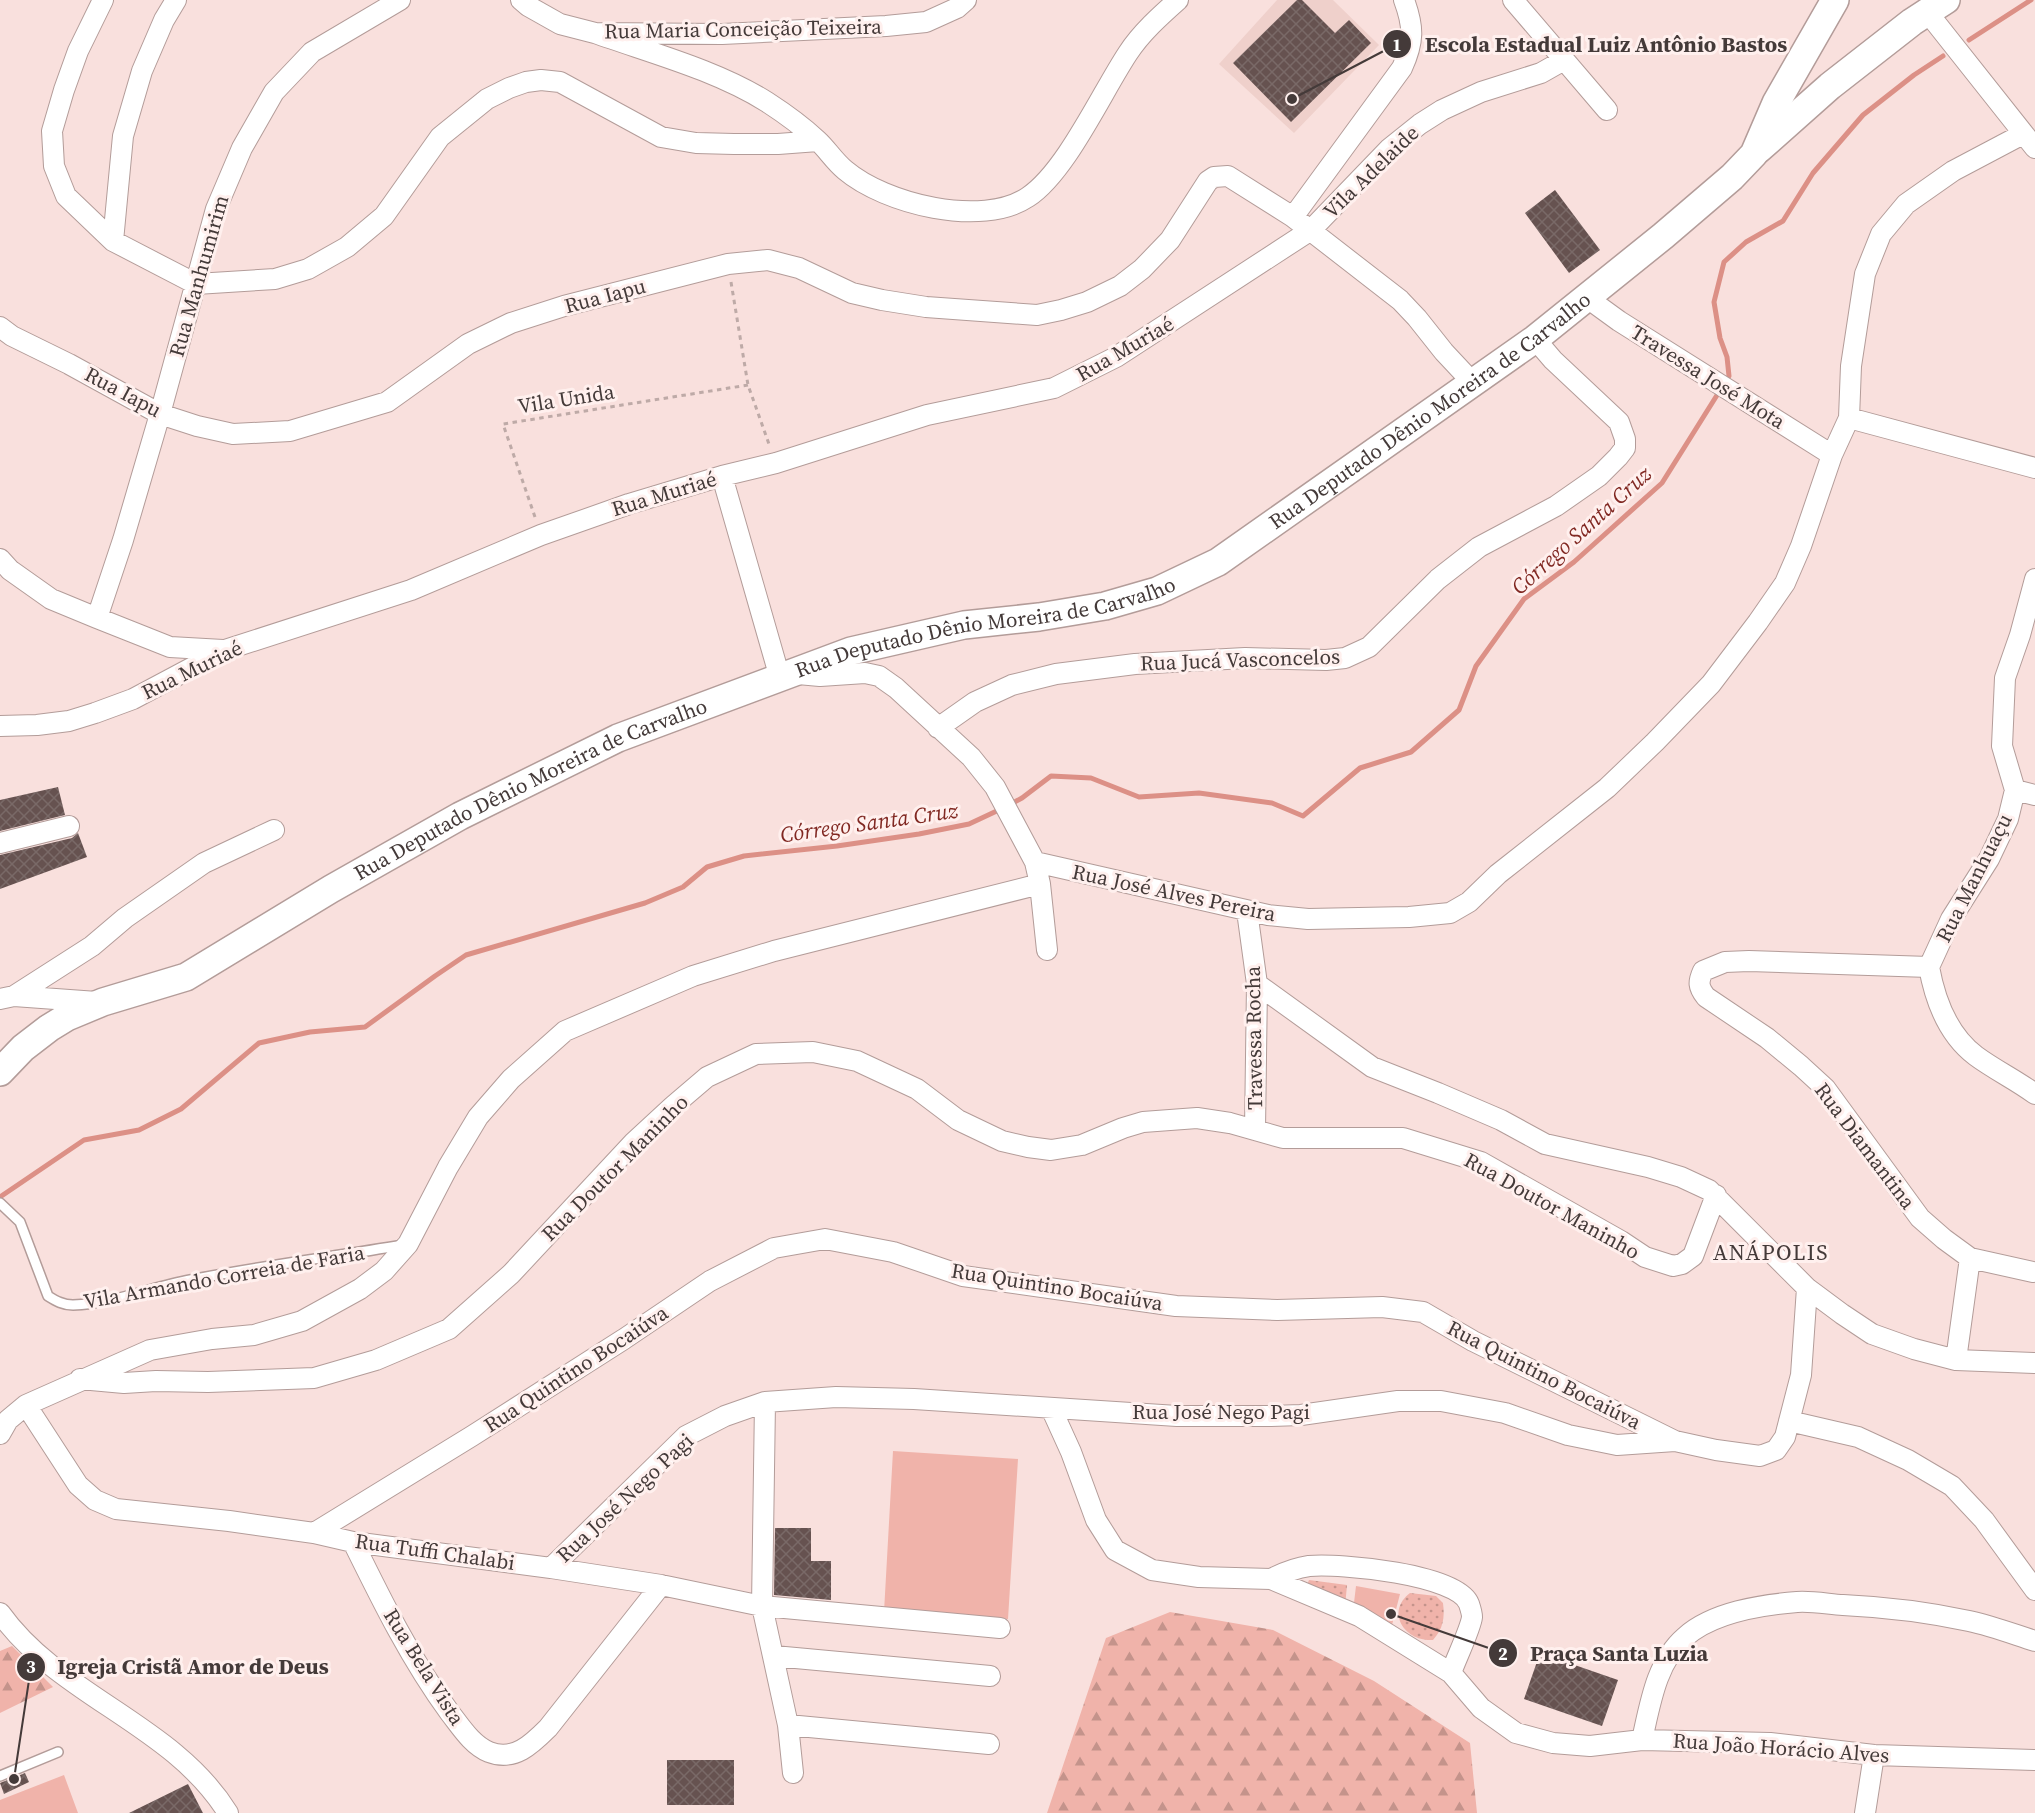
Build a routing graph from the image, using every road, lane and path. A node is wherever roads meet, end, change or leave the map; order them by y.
1 (103, 0) edge
2 (176, 0) edge
3 (400, 0) edge
4 (521, 0) edge
5 (966, 0) edge
6 (1178, 0) edge
7 (1404, 0) edge
8 (1513, 0) edge
9 (1835, 0) edge
10 (1937, 6) edge
11 (595, 33) junction
12 (1564, 60) junction
13 (1607, 110) dead end
14 (818, 141) junction
15 (2029, 141) edge
16 (1754, 154) junction
17 (1293, 217) junction
18 (1311, 230) junction
19 (113, 241) junction
20 (728, 264) junction
21 (196, 284) junction
22 (1586, 297) junction
23 (0, 327) edge
24 (1535, 339) junction
25 (1473, 383) junction
26 (748, 385) junction
27 (160, 414) junction
28 (1849, 418) junction
29 (1832, 455) junction
30 (776, 463) junction
31 (2035, 468) edge
32 (722, 476) junction
33 (541, 534) junction
34 (0, 559) edge
35 (2035, 579) edge
36 (97, 618) junction
37 (225, 650) junction
38 (784, 676) junction
39 (0, 726) edge
40 (938, 728) junction
41 (2015, 790) junction
42 (2035, 795) edge
43 (69, 826) dead end
44 (274, 830) dead end
45 (0, 843) edge
46 (1035, 862) junction
47 (1040, 884) junction
48 (1247, 911) junction
49 (1047, 950) dead end
50 (1929, 967) junction
51 (1257, 984) junction
52 (7, 997) edge
53 (103, 1002) junction
54 (0, 1072) edge
55 (2035, 1094) edge
56 (1255, 1130) junction
57 (1716, 1196) junction
58 (0, 1203) edge
59 (408, 1244) junction
60 (1970, 1258) junction
61 (2033, 1272) dead end
62 (1807, 1288) junction
63 (1956, 1360) junction
64 (2035, 1364) edge
65 (80, 1380) junction
66 (765, 1402) junction
67 (26, 1405) junction
68 (1051, 1408) junction
69 (1789, 1421) junction
70 (0, 1434) edge
71 (1675, 1441) junction
72 (314, 1533) junction
73 (353, 1542) junction
74 (551, 1568) junction
75 (1270, 1579) junction
76 (661, 1585) junction
77 (2035, 1590) edge
78 (762, 1606) junction
79 (0, 1613) edge
80 (1000, 1628) dead end
81 (2035, 1641) edge
82 (774, 1656) junction
83 (1451, 1673) junction
84 (990, 1676) dead end
85 (788, 1725) junction
86 (1642, 1740) junction
87 (989, 1744) dead end
88 (58, 1752) dead end
89 (1874, 1755) junction
90 (2035, 1760) edge
91 (793, 1773) dead end
92 (0, 1776) edge
93 (228, 1813) edge
94 (1865, 1813) edge

1 - 19 street
2 - 19 street
3 - 21 street, Rua Manhumirim
4 - 11 street, Rua Maria Conceição Teixeira
5 - 11 street, Rua Maria Conceição Teixeira
6 - 14 street
7 - 17 street
8 - 12 street
9 - 16 street, Rua Deputado Dênio Moreira de Carvalho
10 - 15 street
10 - 16 street
11 - 14 street
12 - 13 street
12 - 18 street, Vila Adelaide
14 - 21 street
15 - 28 street, Rua José Alves Pereira
16 - 22 street, Rua Deputado Dênio Moreira de Carvalho
17 - 18 street
17 - 20 street, Rua Iapu
18 - 25 street
18 - 30 street, Rua Muriaé
19 - 21 street
20 - 26 path
20 - 27 street, Rua Iapu
21 - 27 street, Rua Manhumirim
22 - 24 street, Rua Deputado Dênio Moreira de Carvalho
22 - 29 street, Travessa José Mota
23 - 27 street, Rua Iapu
24 - 25 street, Rua Deputado Dênio Moreira de Carvalho
24 - 40 street, Rua Jucá Vasconcelos
25 - 38 street, Rua Deputado Dênio Moreira de Carvalho
26 - 30 path
26 - 33 path, Vila Unida
27 - 36 street, Rua Manhumirim
28 - 29 street, Rua José Alves Pereira
28 - 31 street
29 - 48 street, Rua José Alves Pereira
30 - 32 street, Rua Muriaé
32 - 33 street, Rua Muriaé
32 - 38 street
33 - 37 street, Rua Muriaé
34 - 36 street
35 - 41 street, Rua Manhuaçu
36 - 37 street
37 - 39 street, Rua Muriaé
38 - 40 street
38 - 53 street, Rua Deputado Dênio Moreira de Carvalho
40 - 46 street
41 - 42 street
41 - 50 street, Rua Manhuaçu
43 - 45 street
44 - 52 street
46 - 47 street, Rua José Alves Pereira
46 - 48 street, Rua José Alves Pereira
47 - 49 street
47 - 59 street, Rua José Alves Pereira
48 - 51 street, Travessa Rocha
50 - 55 street
50 - 60 street, Rua Diamantina
51 - 56 street, Travessa Rocha
51 - 57 street
52 - 53 street
53 - 54 street, Rua Deputado Dênio Moreira de Carvalho
56 - 57 street, Rua Doutor Maninho
56 - 65 street, Rua Doutor Maninho
57 - 62 street
58 - 59 lane, Vila Armando Correia de Faria
59 - 65 street, Rua José Alves Pereira
60 - 61 street, Rua Diamantina
60 - 63 street
62 - 63 street
62 - 69 street, Rua José Nego Pagi
63 - 64 street
65 - 67 street, Rua Doutor Maninho
66 - 68 street, Rua José Nego Pagi
66 - 74 street, Rua José Nego Pagi
66 - 78 street
67 - 70 street, Rua Doutor Maninho
67 - 72 street, Rua Tuffi Chalabi
68 - 71 street, Rua José Nego Pagi
68 - 75 street
69 - 71 street, Rua José Nego Pagi
69 - 77 street
71 - 72 street, Rua Quintino Bocaiúva
72 - 73 street, Rua Tuffi Chalabi
73 - 74 street, Rua Tuffi Chalabi
73 - 76 street, Rua Bela Vista
74 - 76 street, Rua Tuffi Chalabi
75 - 83 street
75 - 83 street
76 - 78 street, Rua Tuffi Chalabi
78 - 80 street, Rua Tuffi Chalabi
78 - 82 street
79 - 93 street
81 - 86 street, Rua João Horácio Alves
82 - 84 street
82 - 85 street
83 - 86 street
85 - 87 street
85 - 91 street
86 - 89 street, Rua João Horácio Alves
88 - 92 lane
89 - 90 street, Rua João Horácio Alves
89 - 94 street

